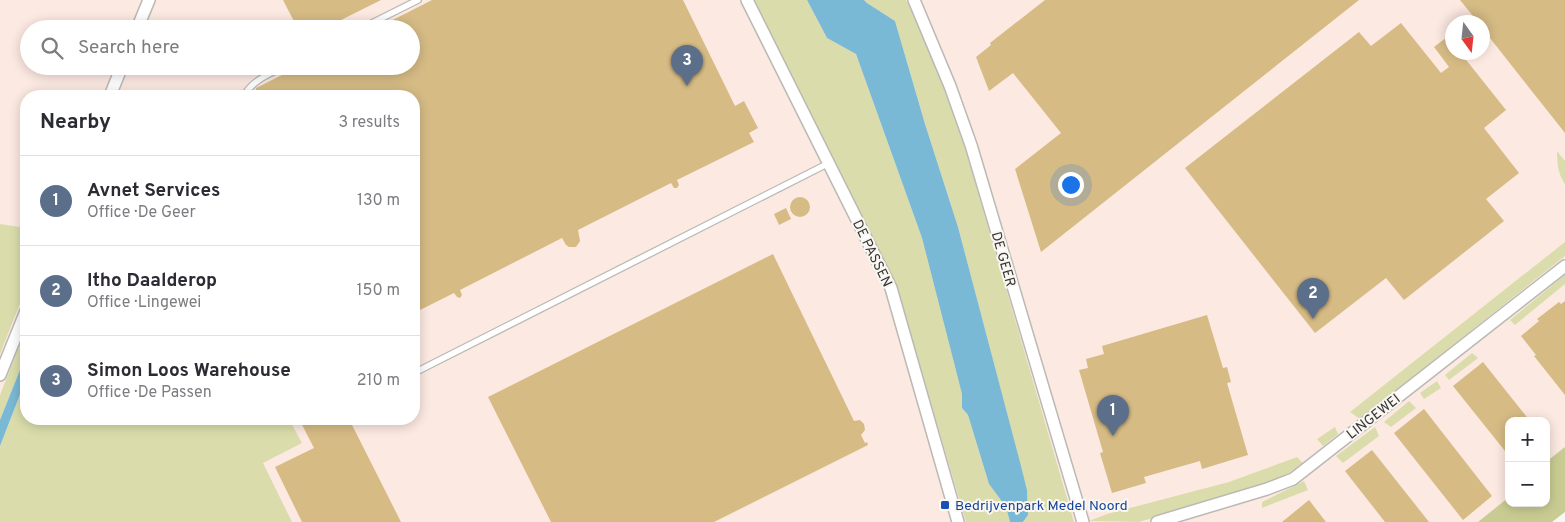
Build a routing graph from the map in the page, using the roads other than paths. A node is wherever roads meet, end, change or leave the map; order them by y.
1 (149, 0) edge
2 (418, 0) edge
3 (747, 0) edge
4 (914, 0) edge
5 (141, 20) edge
6 (378, 20) edge
7 (118, 75) edge
8 (268, 75) edge
9 (112, 90) edge
10 (247, 90) edge
11 (829, 162) junction
12 (1565, 266) edge
13 (20, 326) edge
14 (420, 370) edge
15 (0, 376) edge
16 (958, 522) edge
17 (1083, 522) edge
18 (1157, 522) edge

1 - 5 street
2 - 6 lane
3 - 11 street, DE PASSEN
4 - 17 street, DE GEER
7 - 9 street
8 - 10 lane
11 - 14 lane
11 - 16 street, DE PASSEN
12 - 18 street, LINGEWEI
13 - 15 street

